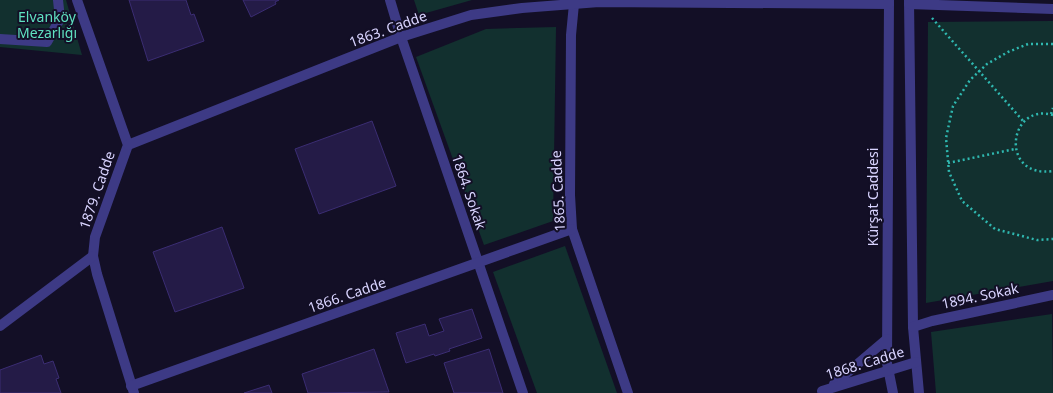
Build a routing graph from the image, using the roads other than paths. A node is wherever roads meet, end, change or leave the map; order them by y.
1 (58, 0) edge
2 (77, 0) edge
3 (390, 0) edge
4 (599, 1) edge
5 (889, 2) edge
6 (909, 2) edge
7 (574, 4) junction
8 (1040, 4) edge
9 (1053, 9) edge
10 (401, 37) junction
11 (0, 39) edge
12 (128, 145) junction
13 (572, 229) junction
14 (93, 256) junction
15 (479, 263) junction
16 (1053, 295) edge
17 (0, 326) edge
18 (913, 327) junction
19 (887, 339) junction
20 (916, 362) junction
21 (888, 370) junction
22 (132, 389) edge
23 (919, 391) edge
24 (820, 392) edge
25 (523, 393) edge
26 (628, 393) edge
27 (893, 393) edge
28 (909, 393) edge

1 - 11 street
2 - 12 street, 1879. Cadde
3 - 10 street, 1864. Sokak
4 - 5 street, 1863. Cadde
4 - 7 street, 1863. Cadde
5 - 19 street, Kürşat Caddesi
6 - 8 street
6 - 18 street
7 - 10 street, 1863. Cadde
7 - 13 street, 1865. Cadde
8 - 9 street
10 - 12 street, 1863. Cadde
10 - 15 street, 1864. Sokak
12 - 14 street, 1879. Cadde
13 - 15 street, 1866. Cadde
13 - 26 street, 1865. Cadde
14 - 17 street
14 - 22 street, 1879. Cadde
15 - 22 street, 1866. Cadde
15 - 25 street, 1864. Sokak
16 - 18 street, 1894. Sokak
18 - 20 street
19 - 21 street, Kürşat Caddesi
19 - 24 street, 1868. Cadde
20 - 21 street, 1868. Cadde
20 - 23 street
21 - 24 street, 1868. Cadde
21 - 27 street, Kürşat Caddesi
23 - 28 street

